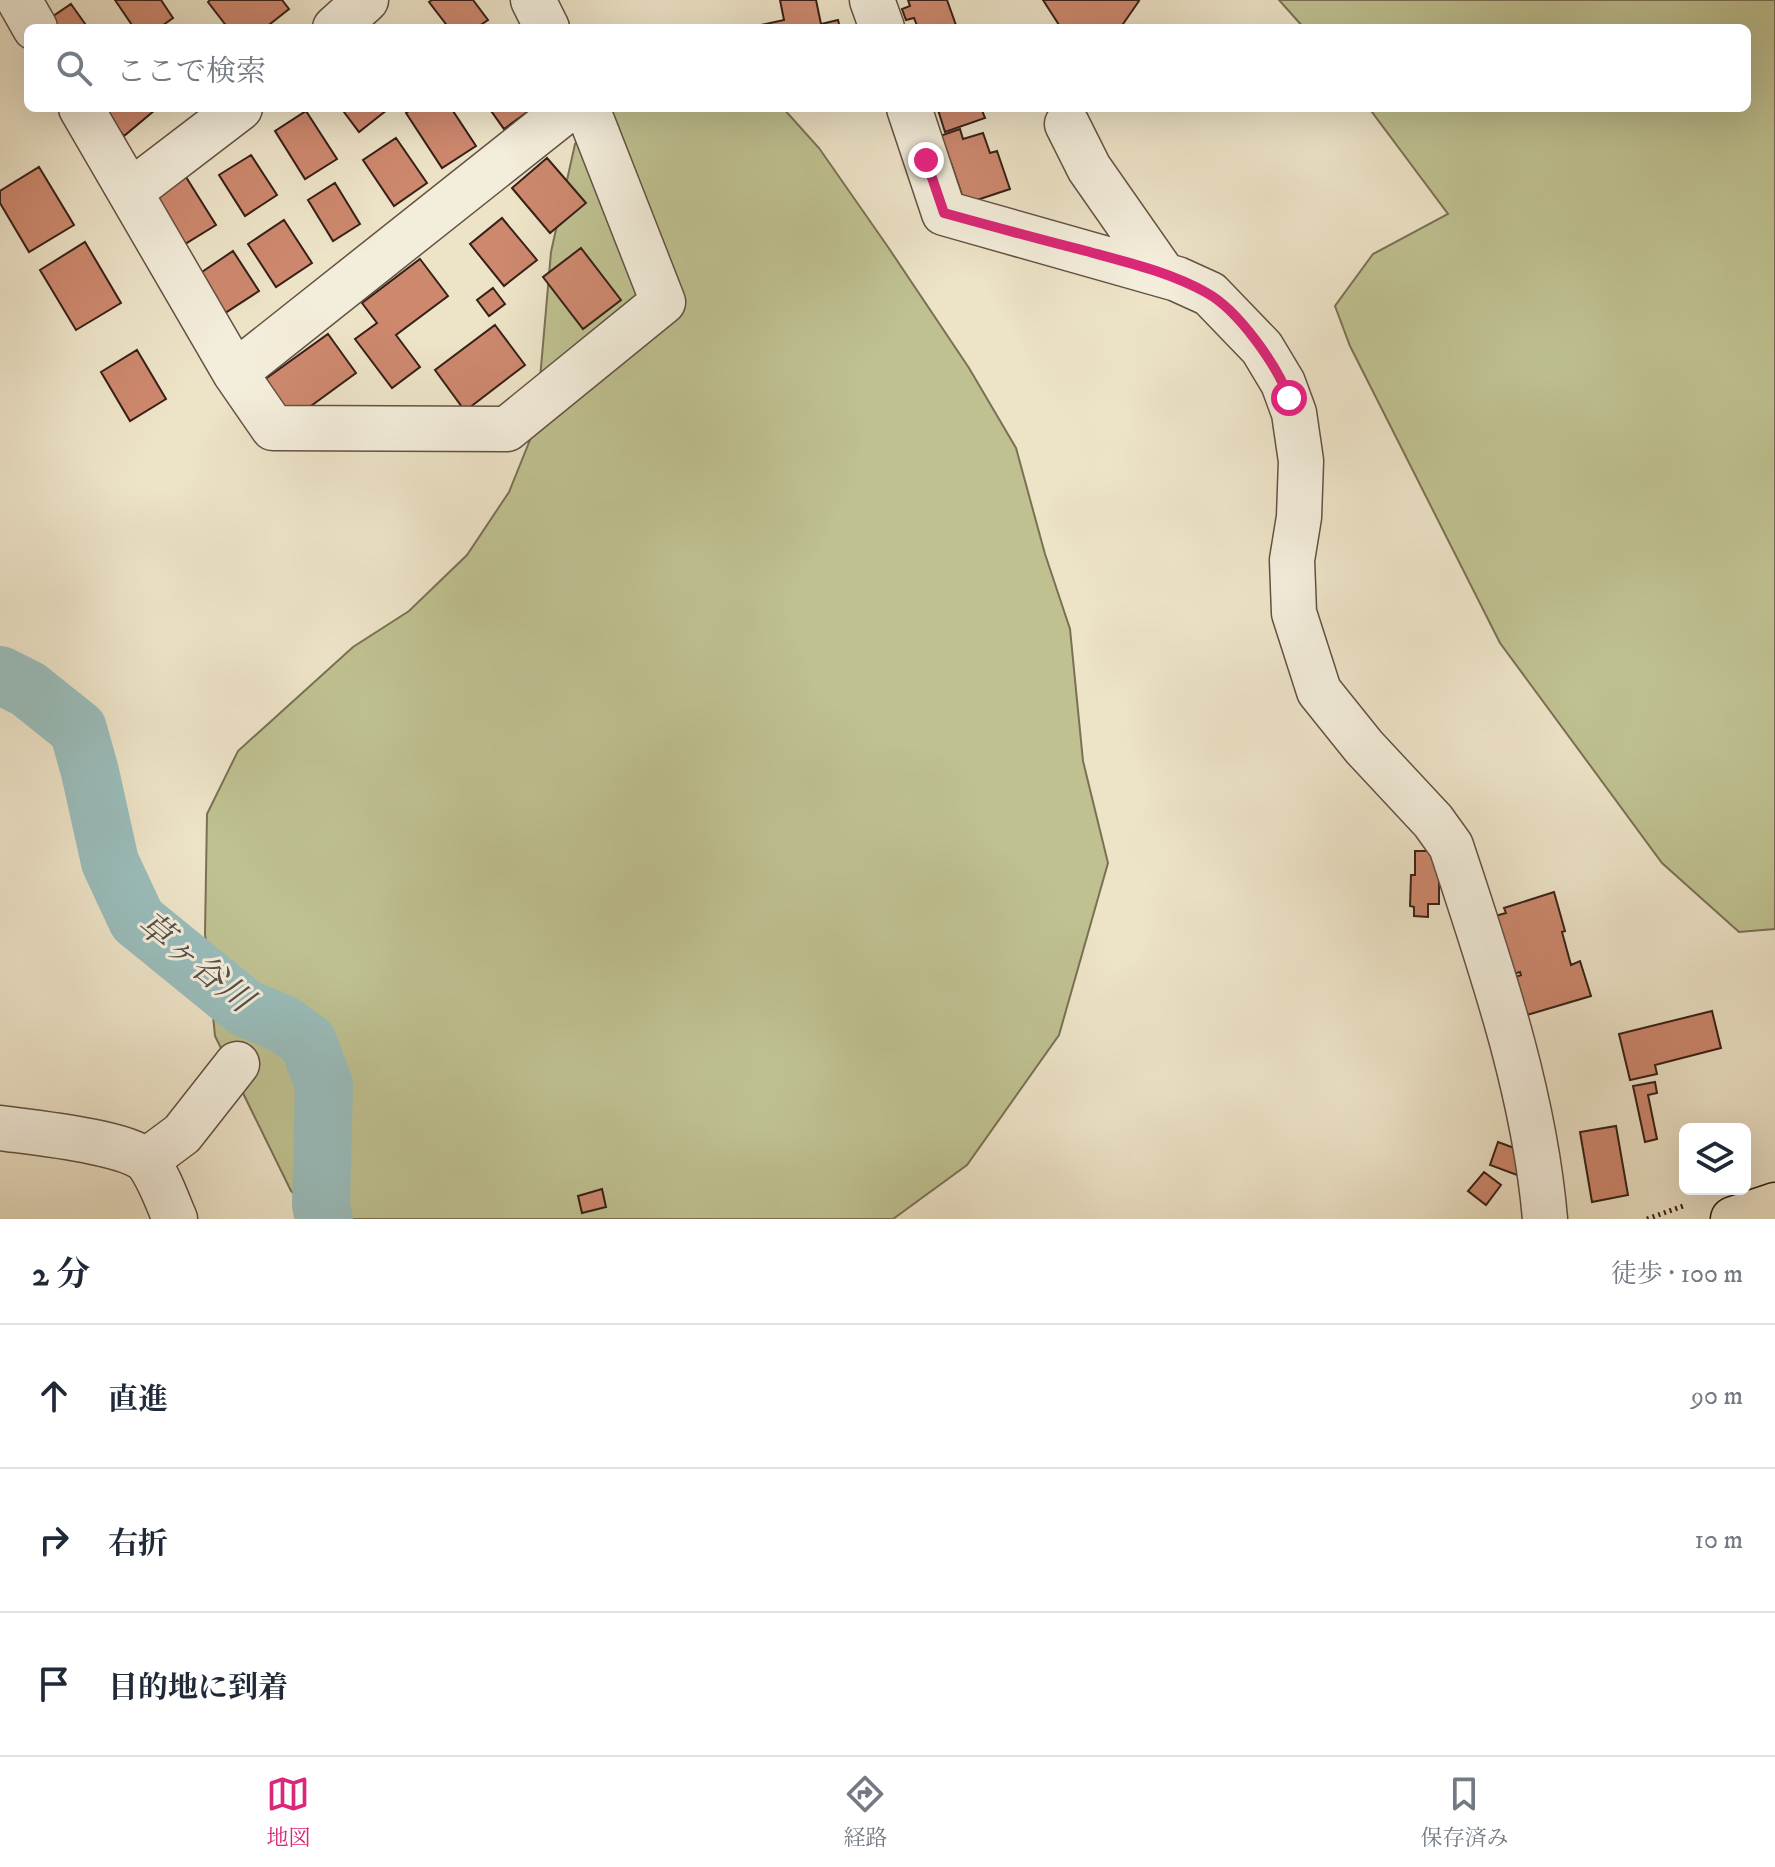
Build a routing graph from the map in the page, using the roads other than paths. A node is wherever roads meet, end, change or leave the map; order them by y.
1 (19, 0) edge
2 (366, 0) edge
3 (533, 0) edge
4 (872, 0) edge
5 (33, 24) edge
6 (339, 24) edge
7 (545, 24) edge
8 (881, 24) edge
9 (83, 112) edge
10 (235, 112) edge
11 (564, 112) edge
12 (589, 112) edge
13 (910, 112) edge
14 (1067, 124) dead end
15 (130, 192) junction
16 (1163, 274) junction
17 (235, 373) junction
18 (237, 1064) dead end
19 (0, 1128) edge
20 (147, 1160) junction
21 (1775, 1205) edge
22 (175, 1219) edge
23 (1545, 1219) edge
24 (1733, 1219) edge

1 - 5 street
2 - 6 street
3 - 7 street
4 - 8 street
9 - 15 street
10 - 15 street
11 - 17 street
12 - 17 street
13 - 16 street
14 - 16 street
15 - 17 street
16 - 23 street
18 - 20 street
19 - 20 street
20 - 22 street
21 - 24 main road

